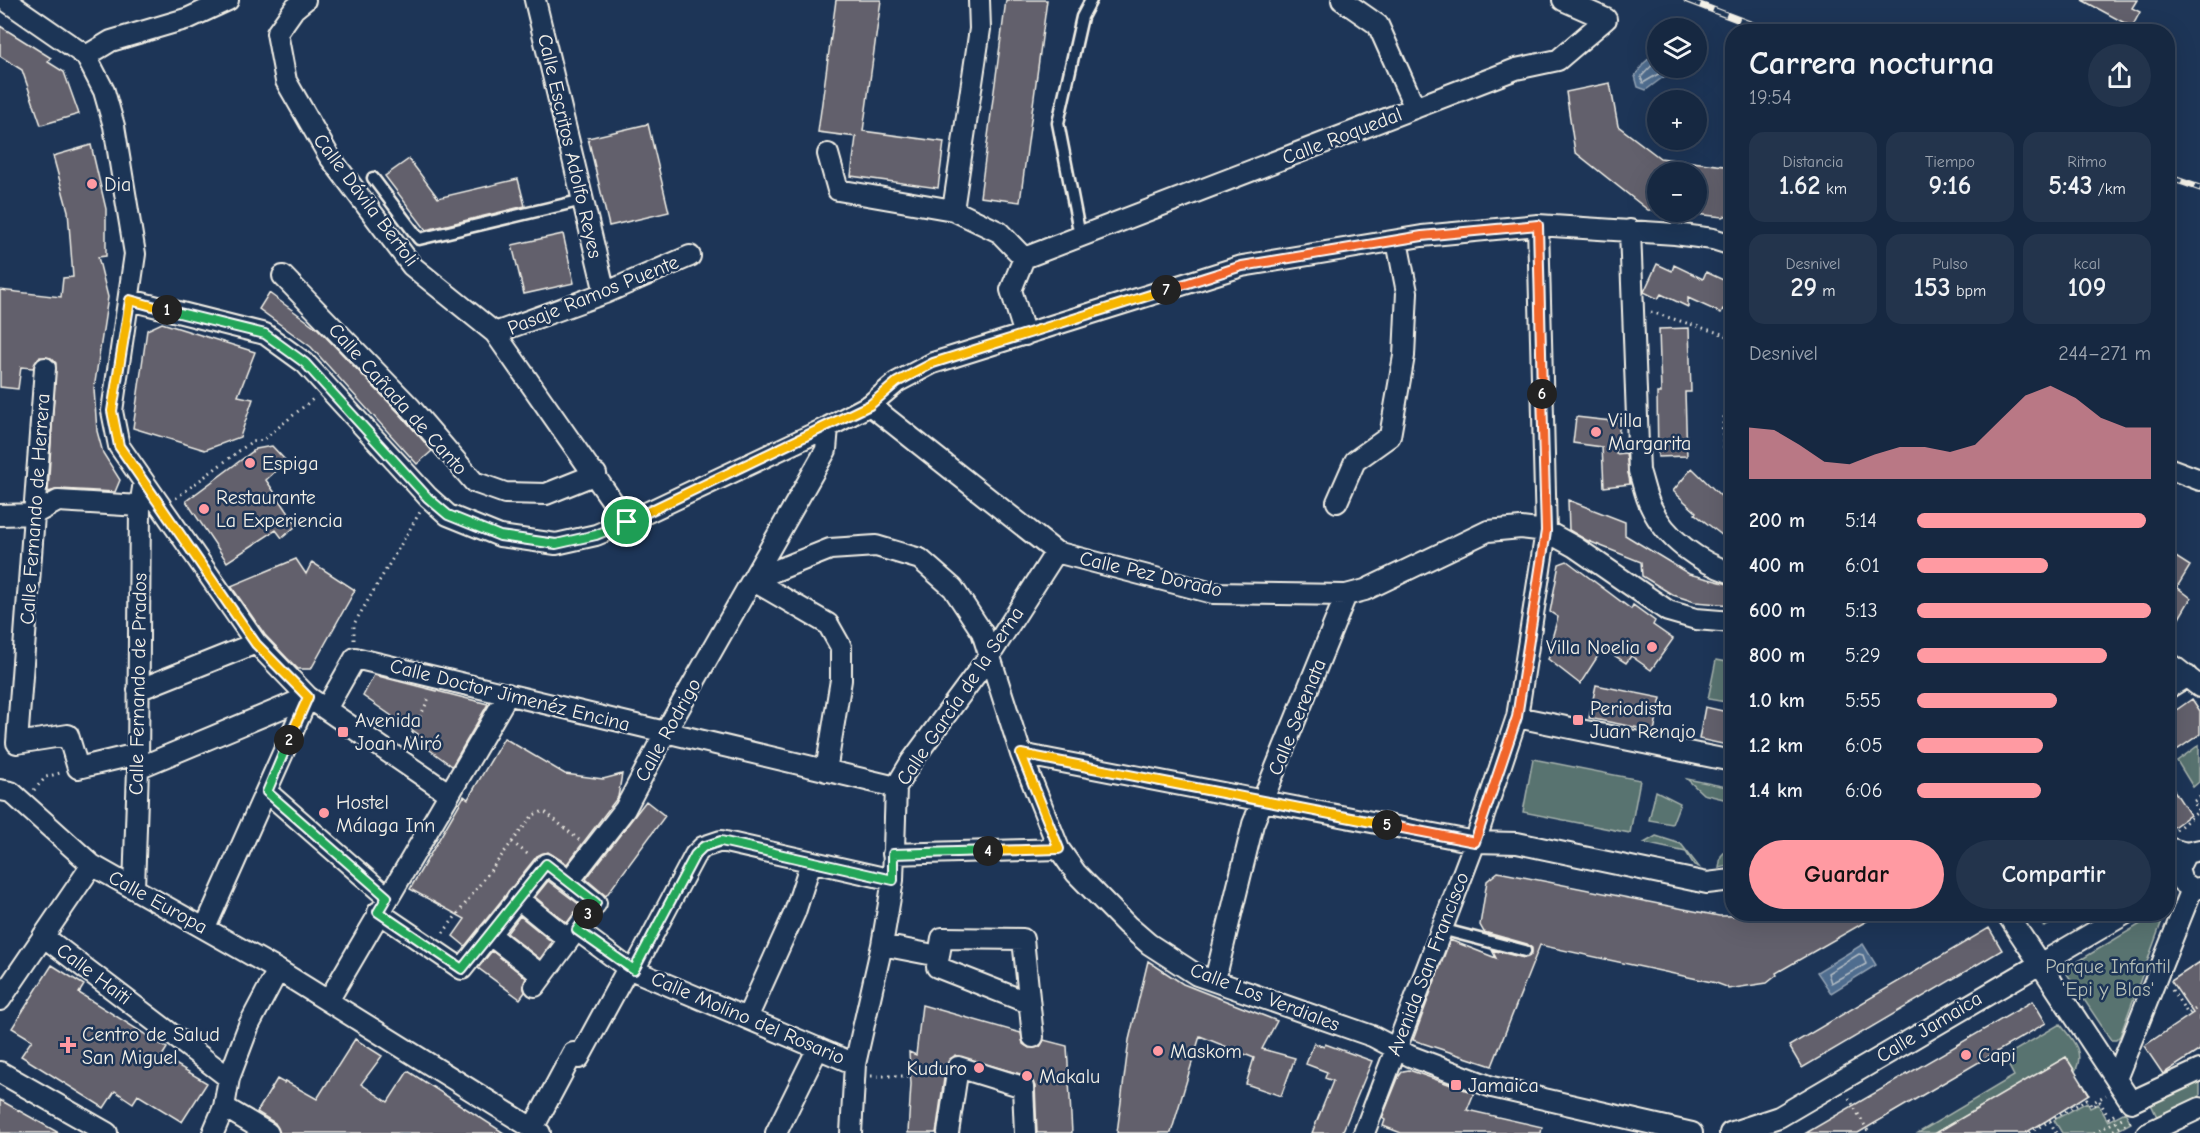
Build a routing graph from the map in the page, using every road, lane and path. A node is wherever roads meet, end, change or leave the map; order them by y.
1 (4, 0) edge
2 (228, 0) edge
3 (305, 0) edge
4 (535, 0) edge
5 (979, 0) edge
6 (1091, 0) edge
7 (1342, 0) edge
8 (1563, 0) edge
9 (87, 56) junction
10 (1415, 108) junction
11 (828, 154) dead end
12 (373, 178) dead end
13 (583, 200) junction
14 (952, 210) junction
15 (1538, 225) junction
16 (1630, 230) junction
17 (1080, 236) junction
18 (1396, 241) junction
19 (1725, 243) edge
20 (690, 256) dead end
21 (1024, 258) junction
22 (283, 276) dead end
23 (605, 293) junction
24 (130, 300) junction
25 (1633, 307) junction
26 (495, 333) junction
27 (1025, 335) junction
28 (1725, 335) edge
29 (45, 368) dead end
30 (310, 401) dead end
31 (870, 405) junction
32 (1725, 413) edge
33 (828, 427) junction
34 (1725, 451) edge
35 (2175, 471) edge
36 (596, 474) junction
37 (2200, 480) edge
38 (144, 482) junction
39 (428, 498) junction
40 (1337, 501) dead end
41 (140, 506) junction
42 (163, 508) junction
43 (0, 514) edge
44 (34, 514) junction
45 (627, 522) junction
46 (1546, 531) junction
47 (1056, 552) junction
48 (1725, 570) edge
49 (752, 580) junction
50 (1346, 594) junction
51 (1725, 621) edge
52 (256, 644) junction
53 (990, 655) junction
54 (355, 658) junction
55 (2175, 667) edge
56 (440, 677) junction
57 (2194, 681) edge
58 (2175, 686) edge
59 (138, 690) junction
60 (508, 694) junction
61 (308, 697) junction
62 (326, 709) junction
63 (1517, 717) junction
64 (664, 733) junction
65 (1021, 754) junction
66 (399, 759) junction
67 (1725, 760) edge
68 (138, 761) junction
69 (78, 768) junction
70 (826, 771) junction
71 (896, 787) junction
72 (0, 790) edge
73 (267, 792) junction
74 (448, 793) junction
75 (2200, 797) edge
76 (1262, 801) junction
77 (23, 802) junction
78 (512, 842) junction
79 (1475, 842) junction
80 (2182, 846) edge
81 (1059, 849) junction
82 (593, 851) junction
83 (893, 854) junction
84 (811, 862) junction
85 (92, 865) junction
86 (543, 867) junction
87 (893, 880) junction
88 (569, 881) junction
89 (1725, 881) edge
90 (134, 888) junction
91 (2185, 888) edge
92 (517, 898) junction
93 (382, 905) junction
94 (2175, 918) edge
95 (2012, 921) edge
96 (2112, 921) edge
97 (2174, 921) edge
98 (205, 928) junction
99 (1441, 929) junction
100 (571, 933) junction
101 (489, 934) junction
102 (44, 936) junction
103 (882, 945) junction
104 (432, 947) junction
105 (1525, 951) dead end
106 (939, 956) junction
107 (2039, 962) junction
108 (631, 969) junction
109 (2158, 969) junction
110 (278, 970) junction
111 (1215, 980) junction
112 (3, 989) edge
113 (328, 1001) junction
114 (1029, 1003) junction
115 (2200, 1006) edge
116 (747, 1018) junction
117 (1034, 1037) dead end
118 (818, 1048) junction
119 (1395, 1049) junction
120 (855, 1070) junction
121 (2200, 1070) edge
122 (0, 1072) edge
123 (909, 1076) dead end
124 (229, 1078) junction
125 (2116, 1079) junction
126 (1839, 1081) junction
127 (2091, 1106) dead end
128 (224, 1107) junction
129 (2200, 1108) edge
130 (2049, 1121) junction
131 (2141, 1130) edge
132 (537, 1131) edge
133 (107, 1133) edge
134 (213, 1133) edge
135 (268, 1133) edge
136 (776, 1133) edge
137 (851, 1133) edge
138 (948, 1133) edge
139 (1025, 1133) edge
140 (1364, 1133) edge
141 (1692, 1133) edge
142 (1730, 1133) edge
143 (1869, 1133) edge
144 (2029, 1133) edge
145 (2056, 1133) edge
146 (2109, 1133) edge

1 - 9 street
2 - 9 street
3 - 26 street, Calle Dávila Bertoli
4 - 13 street, Calle Escritos Adolfo Reyes
5 - 14 street
6 - 17 lane
7 - 10 street
8 - 10 street, Calle Roquedal
9 - 24 street
10 - 17 street, Calle Roquedal
11 - 14 street
12 - 13 lane
13 - 23 street, Calle Escritos Adolfo Reyes
14 - 21 street
15 - 16 street
15 - 18 street
15 - 46 street, Avenida San Francisco
16 - 19 street
16 - 25 street
17 - 21 street, Calle Roquedal
18 - 27 street
18 - 40 street
20 - 23 street, Pasaje Ramos Puente
21 - 27 street
22 - 36 street, Calle Cañada de Canto
23 - 26 street, Pasaje Ramos Puente
24 - 38 street
24 - 39 street
25 - 28 path
25 - 48 street
26 - 36 street, Calle Dávila Bertoli
27 - 31 street
29 - 44 street, Calle Fernando de Herrera
30 - 42 path
31 - 33 street
31 - 47 street, Calle Pez Dorado
32 - 34 path
33 - 45 street
33 - 49 street, Calle Rodrigo
35 - 37 street
36 - 45 street, Calle Dávila Bertoli
38 - 41 street, Calle Fernando de Prados
38 - 42 street
39 - 45 street
39 - 54 path
41 - 44 street
41 - 59 street, Calle Fernando de Prados
42 - 52 street
43 - 44 street
44 - 69 street, Calle Fernando de Herrera
46 - 50 street, Calle Pez Dorado
46 - 51 street, Calle Pez Dorado
46 - 63 street, Avenida San Francisco
47 - 50 street, Calle Pez Dorado
47 - 53 street, Calle García de la Serna
49 - 53 street, Calle Los Verdiales
49 - 64 street, Calle Rodrigo
49 - 70 street
50 - 76 street, Calle Serenata
52 - 59 street
52 - 61 street
53 - 65 street, Calle Los Verdiales
53 - 71 street, Calle García de la Serna
54 - 56 street, Calle Doctor Jimenéz Encina
54 - 62 street
55 - 57 street
56 - 60 street, Calle Doctor Jimenéz Encina
56 - 66 path
57 - 58 street
59 - 68 street, Calle Fernando de Prados
60 - 64 street, Calle Doctor Jimenéz Encina
60 - 74 street
61 - 62 street
61 - 68 street
61 - 73 street
62 - 66 street
63 - 67 street
63 - 79 street, Avenida San Francisco
64 - 70 street, Calle Doctor Jimenéz Encina
64 - 82 street, Calle Rodrigo
65 - 76 street
65 - 81 street, Calle Los Verdiales
66 - 74 street
68 - 69 street
68 - 90 street, Calle Fernando de Prados
69 - 77 path
70 - 71 street, Calle Doctor Jimenéz Encina
71 - 83 street, Calle García de la Serna
72 - 77 street, Calle Europa
73 - 93 street
73 - 98 street
74 - 93 street
75 - 80 path
76 - 79 street
76 - 111 street, Calle Serenata
77 - 85 street, Calle Europa
78 - 82 path
78 - 86 path
78 - 104 path
79 - 89 street
79 - 99 street, Avenida San Francisco
80 - 91 street
81 - 83 street
81 - 111 street, Calle Los Verdiales
82 - 88 street, Calle Rodrigo
83 - 87 street, Calle García de la Serna
84 - 87 street
84 - 108 street
84 - 116 street
85 - 90 street, Calle Europa
85 - 102 street
86 - 88 street
86 - 92 street
87 - 103 street, Calle García de la Serna
88 - 100 street
90 - 98 street, Calle Europa
91 - 94 street
92 - 100 street, Calle Molino del Rosario
92 - 101 street
93 - 104 street
93 - 113 street
95 - 107 street
96 - 107 street, Calle Jamaica
97 - 109 street
98 - 110 street, Calle Europa
99 - 105 lane
99 - 119 street, Avenida San Francisco
100 - 101 street
100 - 108 street, Calle Molino del Rosario
101 - 104 street
102 - 112 street
102 - 124 street, Calle Haiti
103 - 106 street
103 - 120 street, Calle García de la Serna
106 - 114 street
106 - 114 street
107 - 125 street
107 - 126 street, Calle Jamaica
108 - 116 street, Calle Molino del Rosario
108 - 132 street
109 - 115 path
109 - 125 street
110 - 113 street, Calle Europa
110 - 124 street
111 - 119 street, Calle Los Verdiales
113 - 132 street, Calle Europa
114 - 117 street
116 - 118 street, Calle Molino del Rosario
118 - 120 street, Calle Molino del Rosario
118 - 136 street
119 - 140 street, Avenida San Francisco
119 - 141 street
120 - 123 path
120 - 137 street, Calle García de la Serna
121 - 125 street
122 - 133 street
124 - 128 street
126 - 142 street, Calle Jamaica
126 - 143 path
127 - 130 path
128 - 134 street
128 - 135 street
129 - 131 street
130 - 144 path
130 - 145 path
131 - 146 path
138 - 139 street

